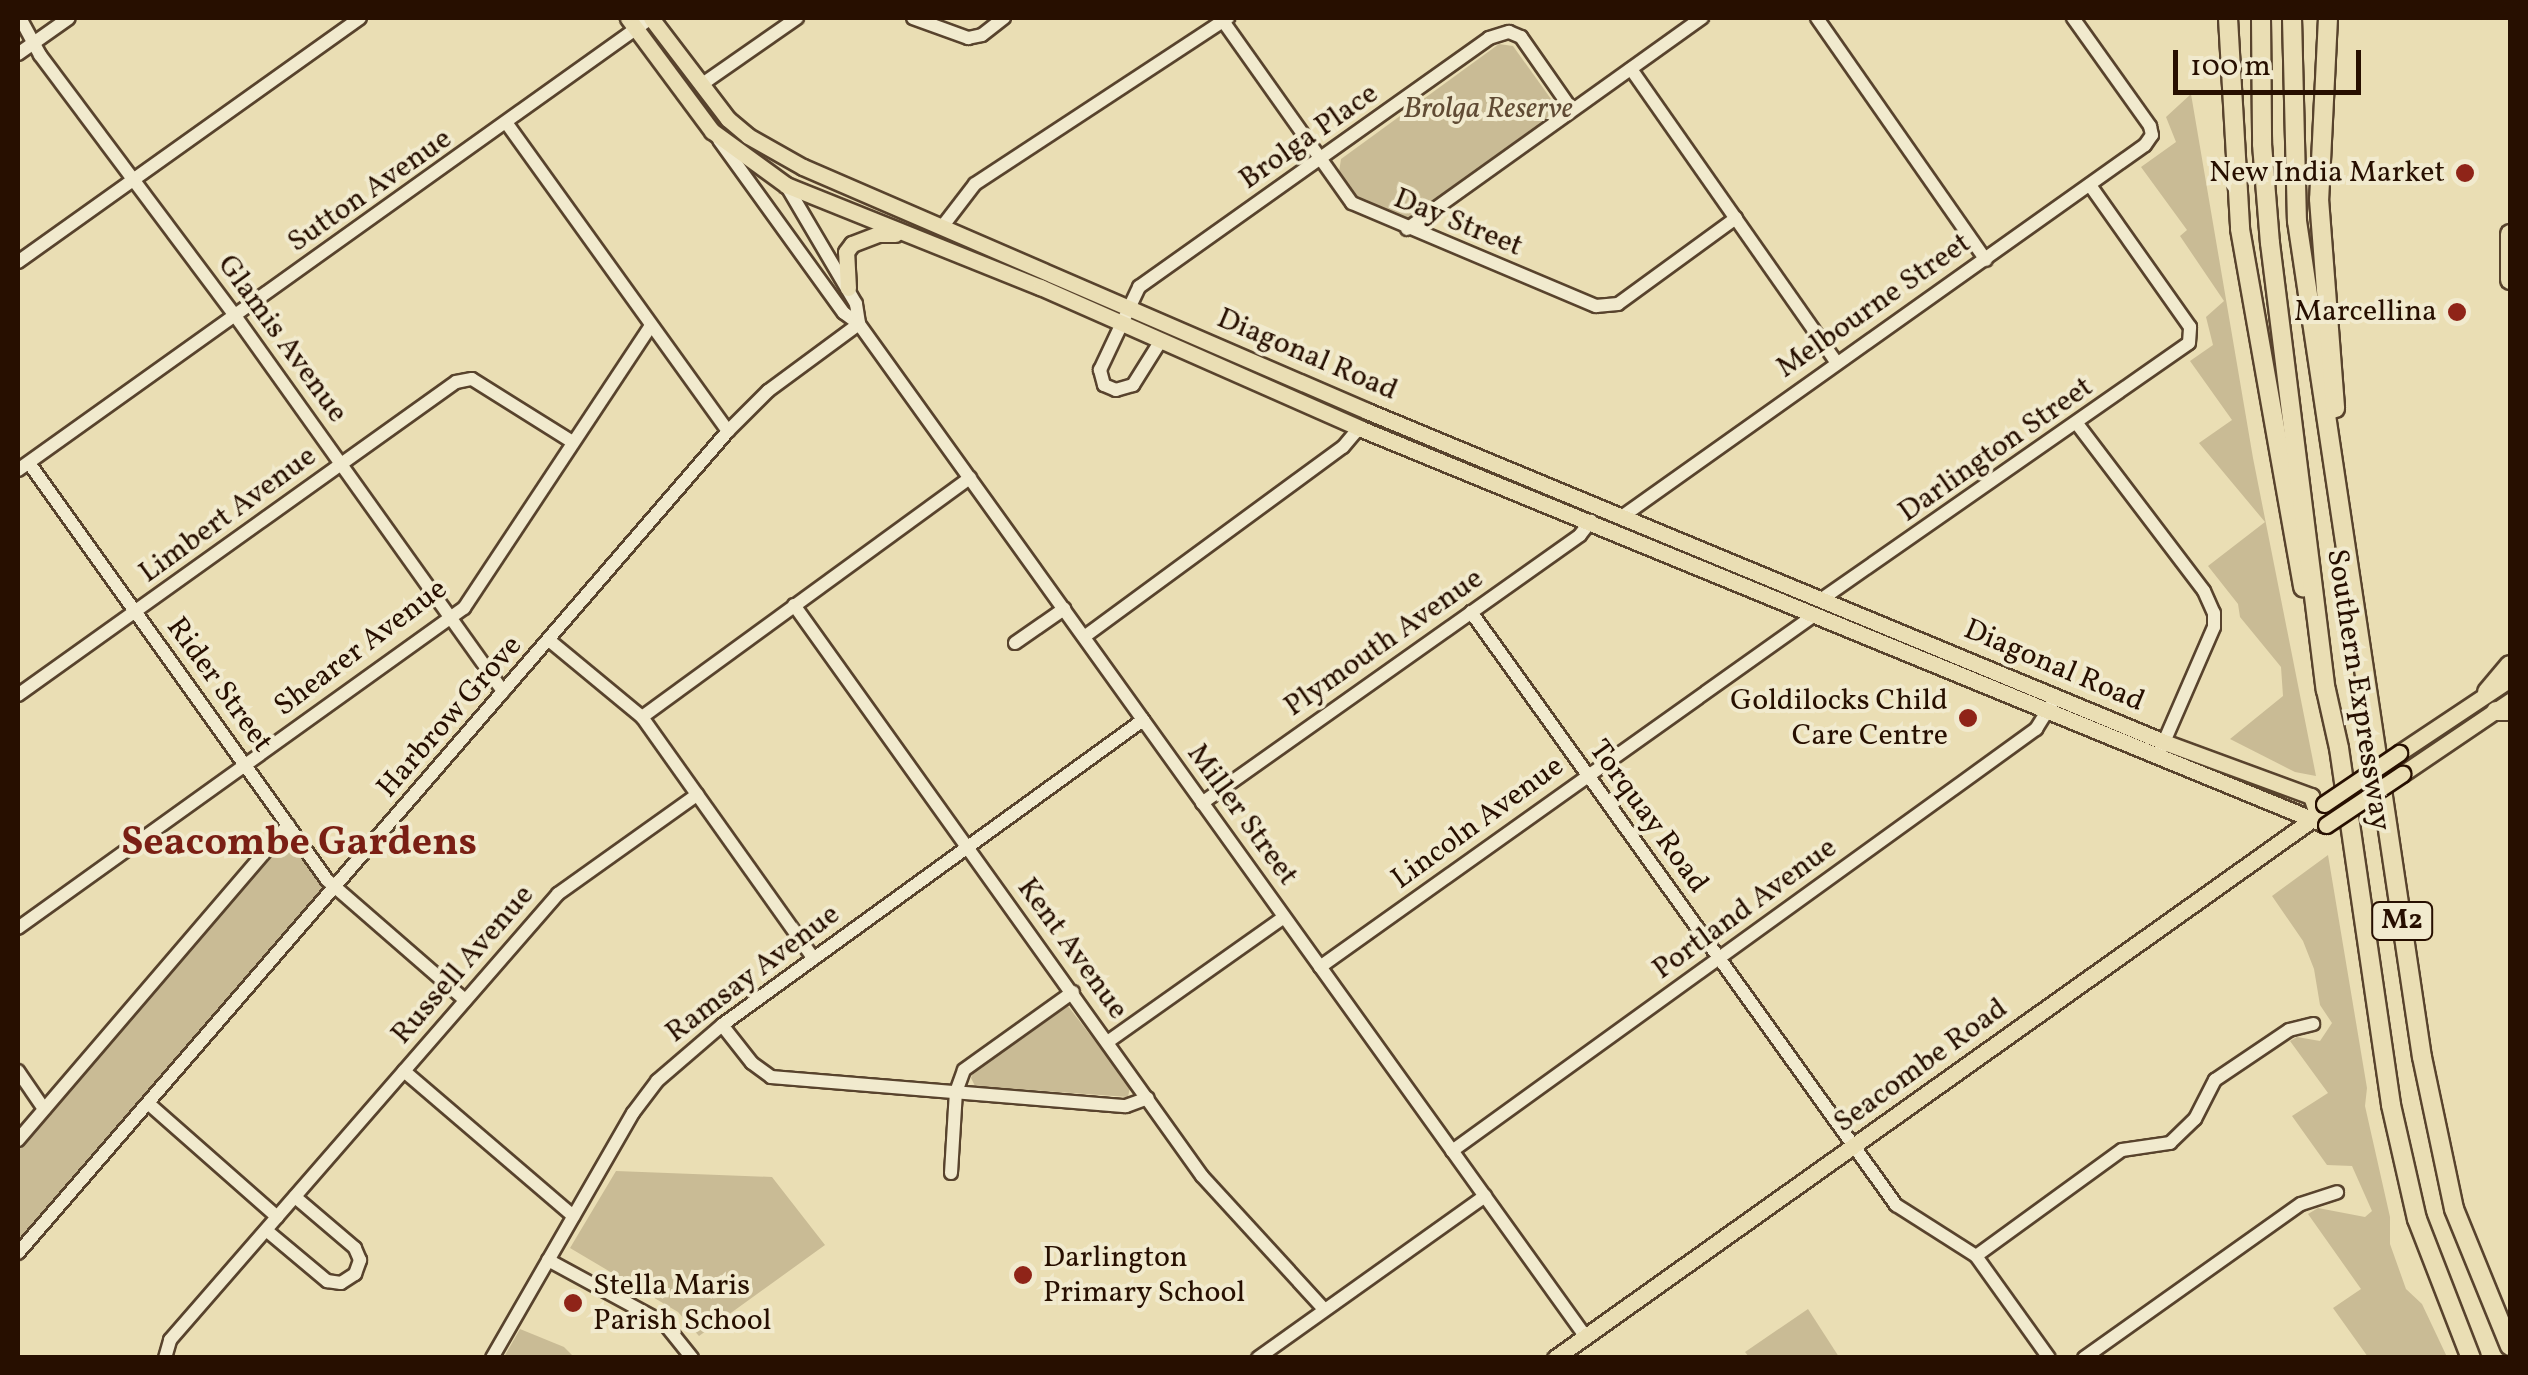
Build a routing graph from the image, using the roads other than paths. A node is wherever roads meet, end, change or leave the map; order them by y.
1 (20, 18) edge
2 (69, 18) edge
3 (360, 18) edge
4 (651, 18) edge
5 (797, 18) edge
6 (913, 18) edge
7 (1004, 18) edge
8 (1816, 18) edge
9 (2073, 18) edge
10 (2228, 18) edge
11 (2260, 18) edge
12 (2292, 18) edge
13 (2328, 18) edge
14 (1226, 19) edge
15 (1698, 19) edge
16 (632, 23) edge
17 (34, 43) junction
18 (18, 54) edge
19 (1632, 68) junction
20 (701, 85) junction
21 (1572, 110) junction
22 (508, 124) junction
23 (712, 131) junction
24 (748, 136) junction
25 (1320, 161) junction
26 (134, 179) junction
27 (2090, 185) junction
28 (786, 186) junction
29 (1736, 218) junction
30 (942, 227) junction
31 (1407, 230) junction
32 (904, 234) junction
33 (2510, 234) edge
34 (935, 246) junction
35 (1986, 260) junction
36 (18, 262) edge
37 (2510, 280) edge
38 (848, 288) junction
39 (1128, 309) junction
40 (236, 317) junction
41 (860, 324) junction
42 (1120, 325) junction
43 (650, 327) junction
44 (1160, 342) junction
45 (1836, 362) junction
46 (1367, 411) junction
47 (2078, 425) junction
48 (1359, 428) junction
49 (728, 431) junction
50 (571, 441) junction
51 (342, 464) junction
52 (23, 467) edge
53 (970, 478) junction
54 (2340, 484) junction
55 (1592, 522) junction
56 (1618, 524) junction
57 (1822, 600) junction
58 (794, 606) junction
59 (1064, 609) junction
60 (136, 612) junction
61 (1471, 612) junction
62 (1813, 616) junction
63 (452, 618) junction
64 (1084, 637) junction
65 (550, 642) junction
66 (1015, 643) dead end
67 (2510, 665) edge
68 (2510, 679) edge
69 (2326, 690) junction
70 (503, 691) junction
71 (2487, 692) junction
72 (18, 696) edge
73 (2052, 705) junction
74 (2506, 708) edge
75 (642, 717) junction
76 (1143, 720) junction
77 (2161, 748) junction
78 (245, 764) junction
79 (1588, 776) junction
80 (697, 795) junction
81 (1202, 802) junction
82 (2323, 816) junction
83 (288, 825) junction
84 (968, 848) junction
85 (334, 886) junction
86 (1284, 916) junction
87 (18, 928) edge
88 (813, 958) junction
89 (1720, 959) junction
90 (1320, 967) junction
91 (1073, 992) junction
92 (465, 1000) junction
93 (722, 1024) junction
94 (2313, 1024) dead end
95 (1108, 1041) junction
96 (18, 1071) edge
97 (404, 1072) junction
98 (956, 1092) junction
99 (1148, 1098) junction
100 (149, 1104) junction
101 (44, 1110) junction
102 (18, 1140) edge
103 (1854, 1148) junction
104 (1452, 1150) junction
105 (950, 1173) dead end
106 (2337, 1192) dead end
107 (1485, 1196) junction
108 (294, 1197) junction
109 (573, 1216) junction
110 (277, 1218) junction
111 (266, 1230) junction
112 (18, 1253) edge
113 (1976, 1256) junction
114 (548, 1260) junction
115 (1324, 1310) junction
116 (1585, 1336) junction
117 (2510, 1346) edge
118 (165, 1358) edge
119 (492, 1358) edge
120 (692, 1358) edge
121 (1258, 1358) edge
122 (1555, 1358) edge
123 (2049, 1358) edge
124 (2084, 1358) edge
125 (2472, 1358) edge

1 - 17 street, Glamis Avenue
2 - 17 street
3 - 26 street
4 - 16 street, Sutton Avenue
4 - 20 main road, Diagonal Road
5 - 20 street
6 - 7 street
8 - 35 street
9 - 27 street, Melbourne Street
10 - 69 highway
11 - 69 highway, Southern Expressway / M2
12 - 54 highway, Southern Expressway / M2
13 - 54 highway, M2
14 - 25 street, Day Street
14 - 30 street
15 - 19 street
16 - 22 street, Sutton Avenue
16 - 23 main road, Diagonal Road
17 - 18 street
17 - 26 street, Glamis Avenue
19 - 21 street
19 - 29 street
20 - 24 main road, Diagonal Road
21 - 25 street, Brolga Place
21 - 31 street
22 - 40 street, Sutton Avenue
22 - 43 street
23 - 28 main road, Diagonal Road
23 - 41 street, Miller Street
24 - 28 main road
24 - 30 main road, Diagonal Road
25 - 31 street, Day Street
25 - 39 street, Brolga Place
26 - 36 street
26 - 40 street, Glamis Avenue
27 - 35 street, Melbourne Street
27 - 47 street, Darlington Street
28 - 32 main road, Diagonal Road
28 - 38 street, Miller Street
29 - 31 street, Day Street
29 - 45 street
30 - 34 main road
30 - 39 main road, Diagonal Road
32 - 34 main road, Diagonal Road
32 - 38 main road
33 - 37 highway
34 - 42 main road, Diagonal Road
35 - 45 street, Melbourne Street
38 - 41 street, Miller Street
39 - 42 street, Brolga Place
39 - 46 main road, Diagonal Road
40 - 51 street, Glamis Avenue
40 - 52 street, Sutton Avenue
41 - 49 street, Harbrow Grove
41 - 53 street, Miller Street
42 - 44 main road, Diagonal Road
42 - 44 street
43 - 49 street
43 - 50 street, Shearer Avenue
44 - 48 main road, Diagonal Road
45 - 56 street, Melbourne Street
46 - 48 main road
46 - 56 main road, Diagonal Road
47 - 57 street, Darlington Street
47 - 77 street
48 - 55 main road, Diagonal Road
48 - 64 street
49 - 65 street, Harbrow Grove
50 - 51 street, Limbert Avenue
50 - 63 street, Shearer Avenue
51 - 60 street, Limbert Avenue
51 - 63 street, Glamis Avenue
52 - 60 street, Rider Street
53 - 58 street
53 - 59 street, Miller Street
54 - 117 highway, Southern Expressway / M2
55 - 56 main road, Diagonal Road
55 - 61 street, Plymouth Avenue
56 - 57 main road, Diagonal Road
56 - 62 main road, Diagonal Road
57 - 62 main road
57 - 73 main road, Diagonal Road
58 - 75 street
58 - 84 street, Kent Avenue
59 - 64 street, Miller Street
59 - 66 street
60 - 72 street, Limbert Avenue
60 - 78 street, Rider Street
61 - 79 street, Torquay Road
61 - 81 street, Plymouth Avenue
62 - 73 main road, Diagonal Road
62 - 79 street, Lincoln Avenue
63 - 70 street, Glamis Avenue
63 - 78 street, Shearer Avenue
64 - 76 street, Miller Street
65 - 70 street, Harbrow Grove
65 - 75 street
67 - 71 highway
68 - 71 main road, Seacombe Road
69 - 125 highway, Southern Expressway / M2
70 - 85 street, Harbrow Grove
71 - 82 main road, Seacombe Road, bridge
73 - 77 main road, Diagonal Road
73 - 89 street, Portland Avenue
74 - 82 main road, Seacombe Road, bridge
75 - 80 street
76 - 81 street, Miller Street
76 - 84 street, Ramsay Avenue
77 - 82 main road, Diagonal Road
78 - 83 street, Rider Street
78 - 87 street, Shearer Avenue
79 - 89 street, Torquay Road
79 - 90 street, Lincoln Avenue
80 - 88 street
80 - 92 street, Russell Avenue
81 - 86 street, Miller Street
82 - 103 main road, Seacombe Road
83 - 85 street, Rider Street
83 - 101 street
84 - 88 street, Ramsay Avenue
84 - 91 street, Kent Avenue
85 - 92 street, Rider Street
85 - 100 street, Harbrow Grove
86 - 90 street, Miller Street
86 - 95 street
88 - 93 street, Ramsay Avenue
89 - 103 street, Torquay Road
89 - 104 street, Portland Avenue
90 - 104 street, Miller Street
91 - 95 street, Kent Avenue
91 - 98 street
92 - 97 street, Russell Avenue
93 - 98 street
93 - 109 street, Ramsay Avenue
94 - 113 street
95 - 99 street, Kent Avenue
96 - 101 street
97 - 108 street, Russell Avenue
97 - 109 street
98 - 99 street
98 - 105 street
99 - 115 street, Kent Avenue
100 - 110 street
100 - 112 street, Harbrow Grove
101 - 102 street
103 - 113 street, Torquay Road
103 - 116 main road, Seacombe Road
104 - 107 street, Miller Street
106 - 124 street
107 - 115 street
107 - 116 street, Miller Street
108 - 110 street, Russell Avenue
108 - 111 street
109 - 114 street, Ramsay Avenue
110 - 111 street, Russell Avenue
111 - 118 street, Russell Avenue
113 - 123 street
114 - 119 street, Ramsay Avenue
114 - 120 street
115 - 121 street
116 - 122 main road, Seacombe Road

